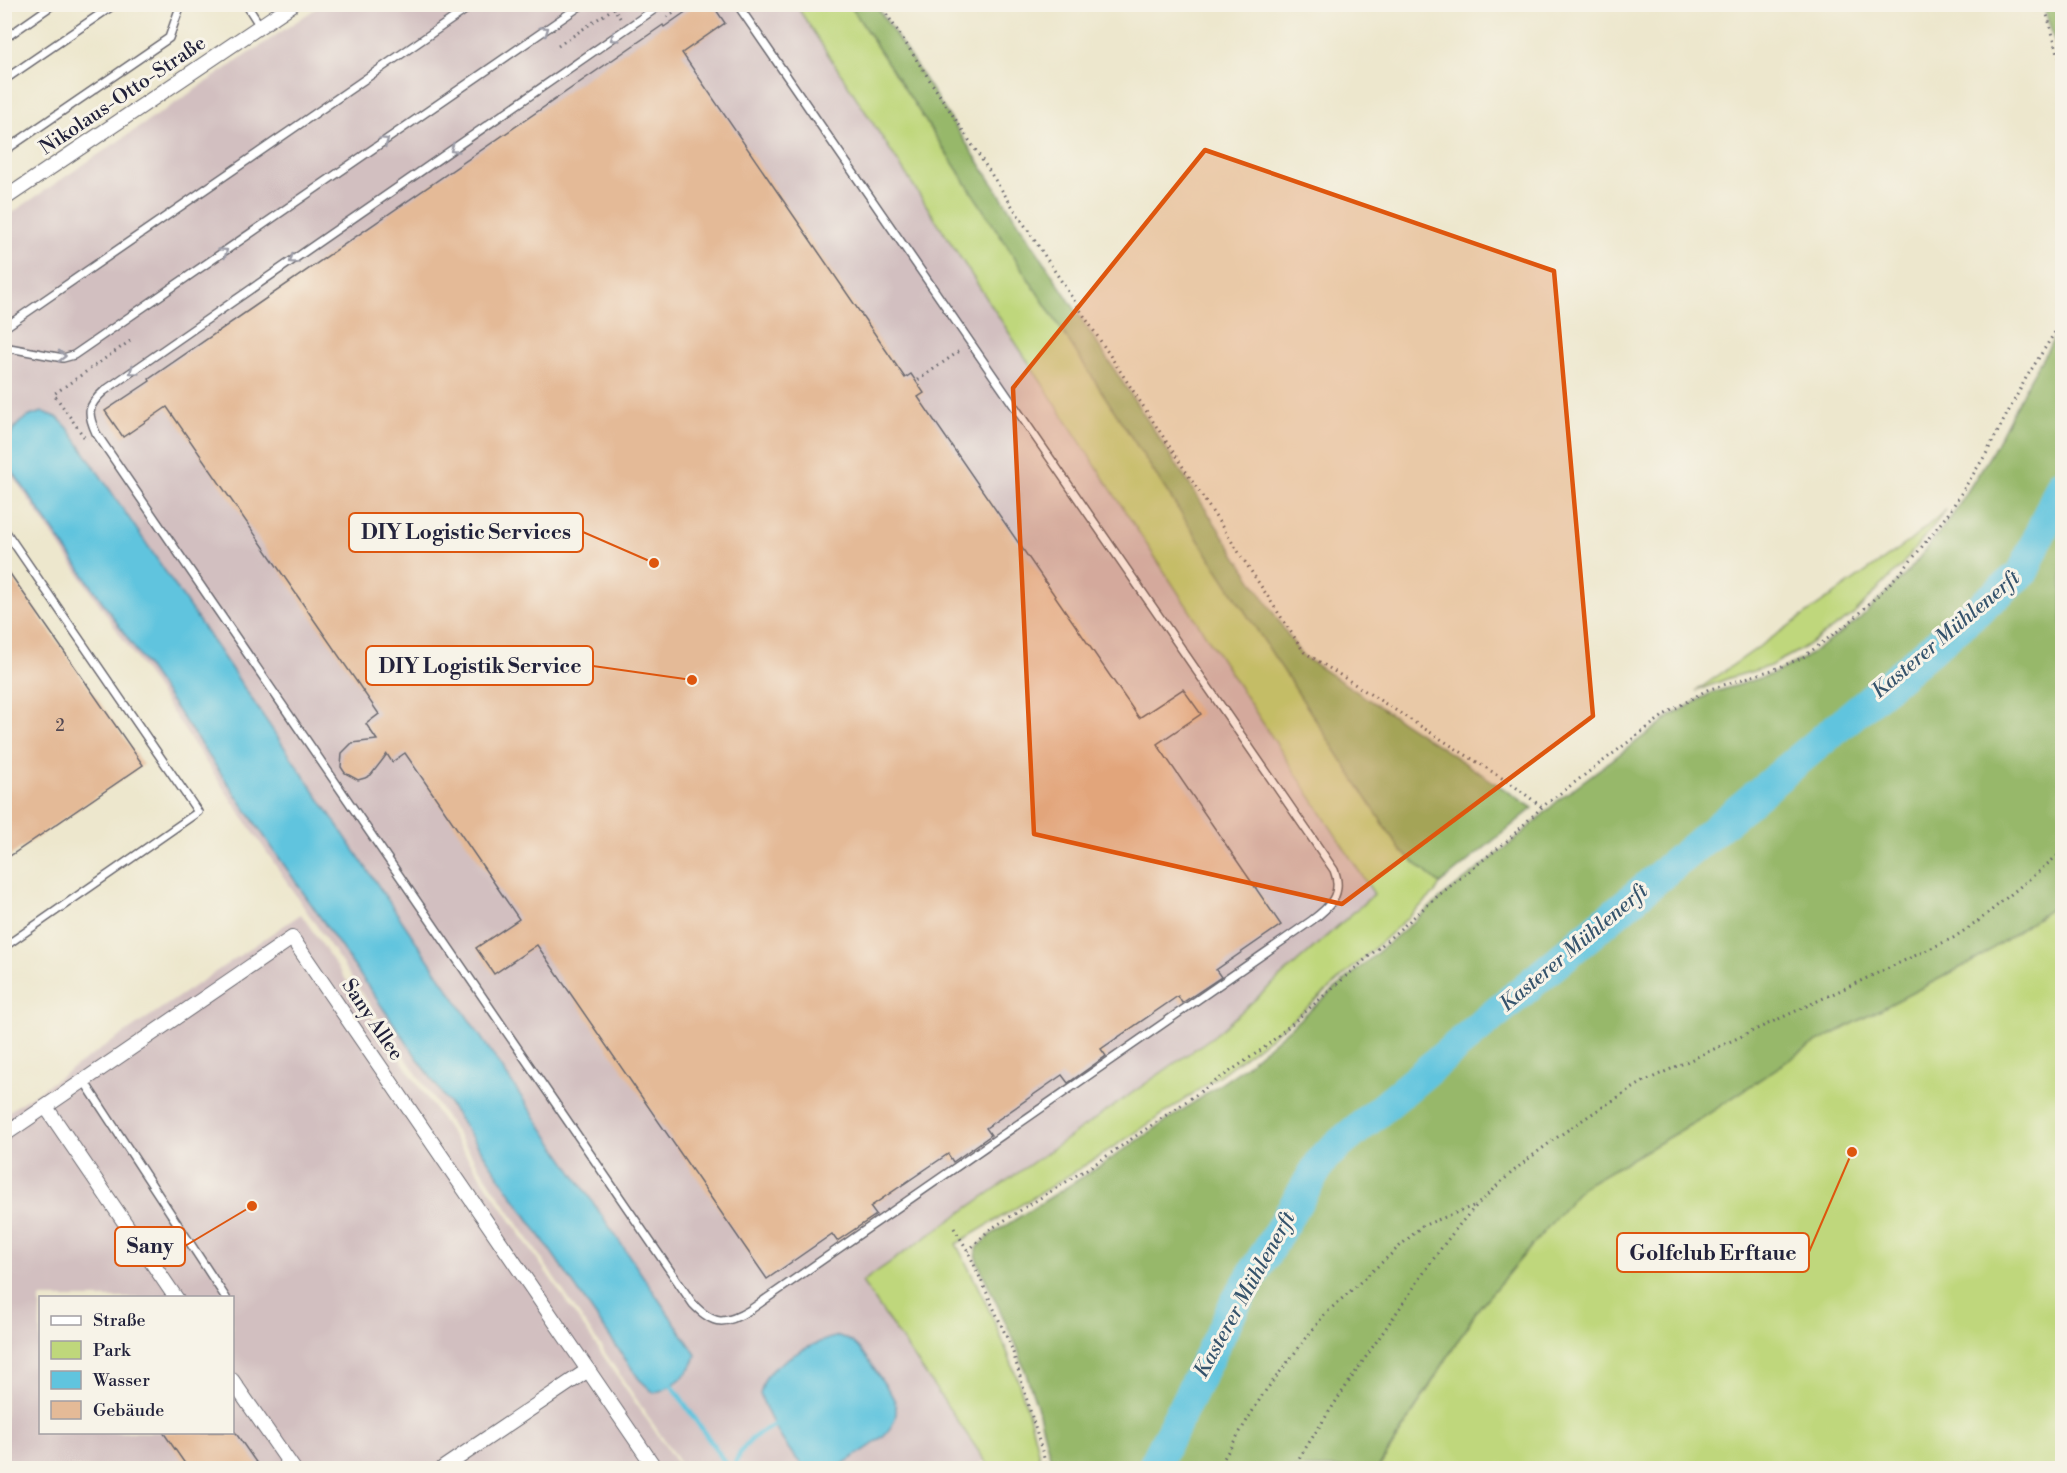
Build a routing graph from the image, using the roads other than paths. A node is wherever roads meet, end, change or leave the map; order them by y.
1 (54, 4) edge
2 (115, 4) edge
3 (181, 4) edge
4 (246, 4) edge
5 (292, 4) edge
6 (474, 4) edge
7 (583, 4) edge
8 (662, 4) edge
9 (737, 4) edge
10 (261, 26) junction
11 (4, 39) edge
12 (4, 80) edge
13 (4, 151) edge
14 (4, 199) edge
15 (4, 328) edge
16 (4, 347) edge
17 (4, 529) edge
18 (4, 947) edge
19 (84, 1081) junction
20 (46, 1107) junction
21 (4, 1135) edge
22 (175, 1296) edge
23 (225, 1296) edge
24 (588, 1370) junction
25 (234, 1383) edge
26 (293, 1468) edge
27 (443, 1468) edge
28 (655, 1468) edge

1 - 11 lane
2 - 12 lane
3 - 13 lane
4 - 10 lane
5 - 10 street, Nikolaus-Otto-Straße
6 - 15 lane
16 -> 7 lane
8 -> 9 lane
10 - 14 street, Nikolaus-Otto-Straße
17 - 18 lane
19 - 20 street, Sany Allee
19 - 23 lane
19 - 24 street, Sany Allee
20 - 21 street, Sany Allee
20 - 22 street
24 - 27 street
24 - 28 street, Sany Allee
25 - 26 street

